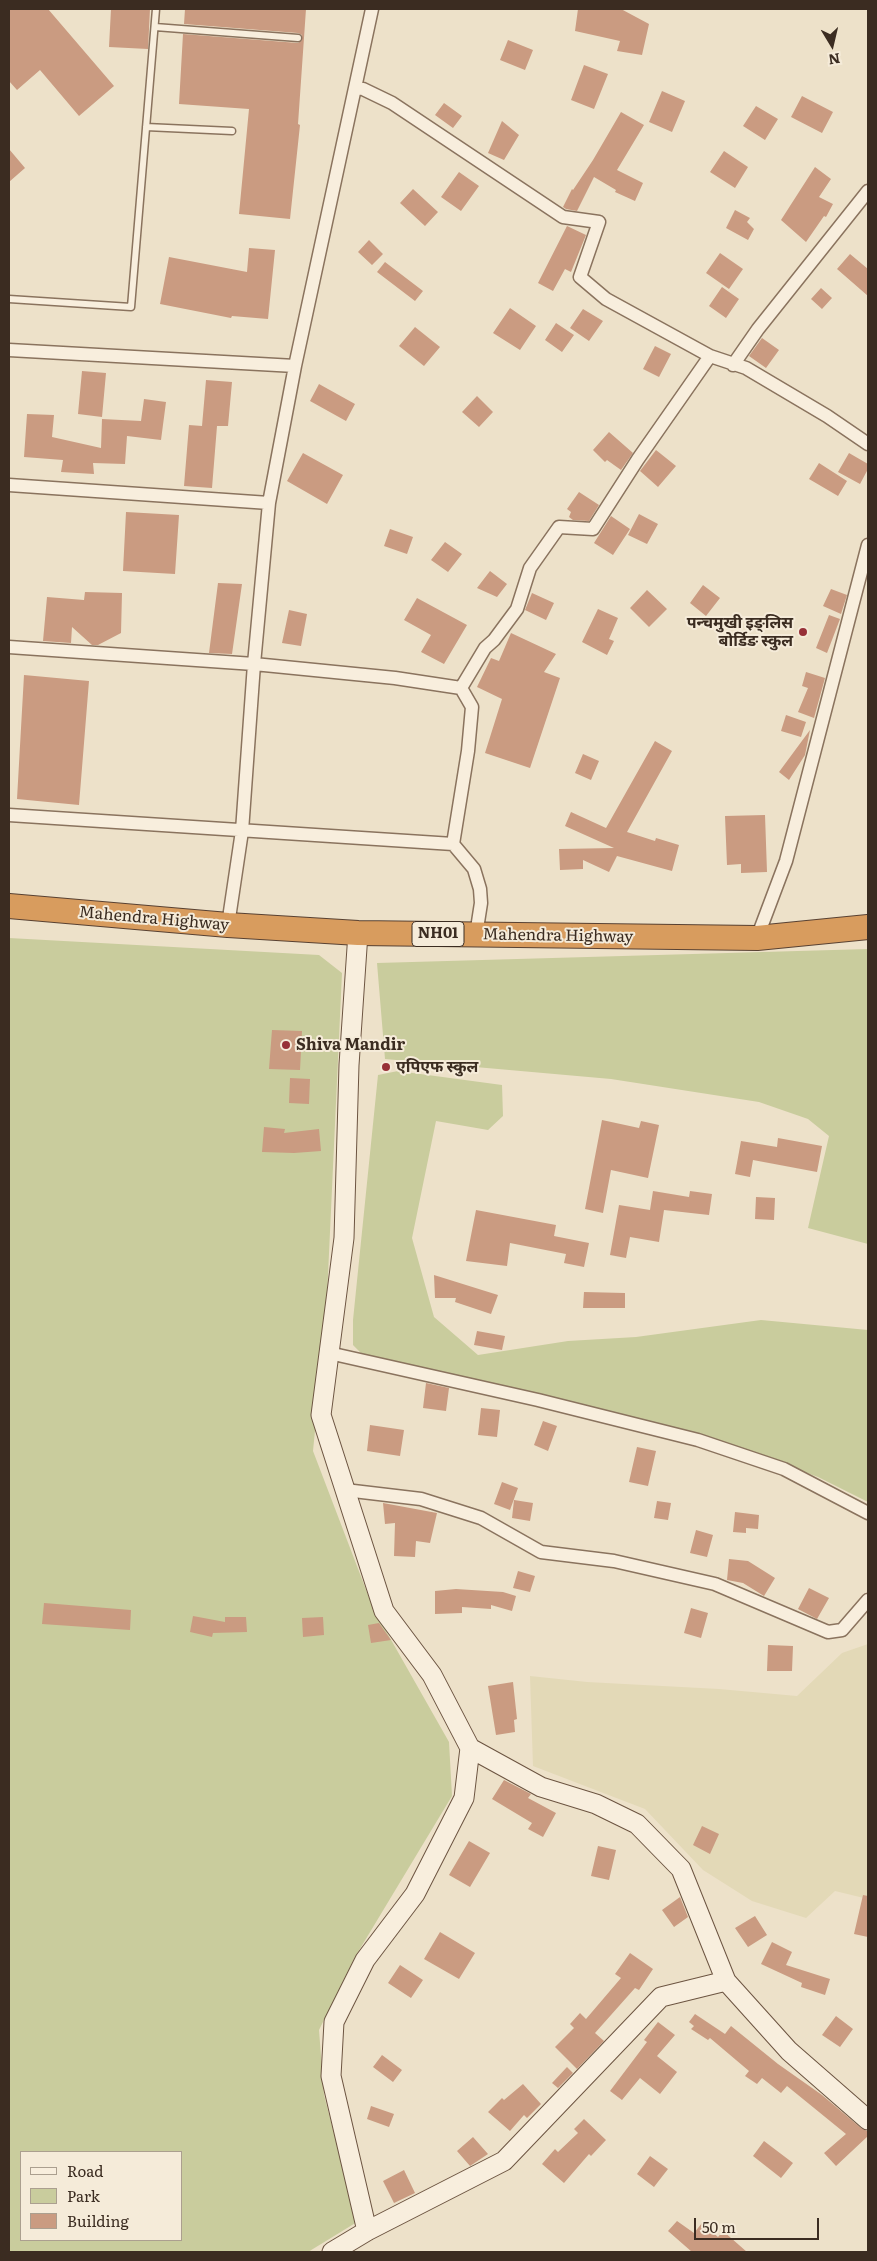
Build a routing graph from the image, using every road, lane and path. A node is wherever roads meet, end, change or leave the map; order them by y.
1 (156, 9) edge
2 (372, 9) edge
3 (155, 26) junction
4 (298, 38) dead end
5 (355, 88) junction
6 (146, 127) junction
7 (232, 131) dead end
8 (868, 191) edge
9 (9, 299) edge
10 (9, 350) edge
11 (710, 356) junction
12 (734, 365) junction
13 (295, 366) junction
14 (868, 444) edge
15 (9, 485) edge
16 (269, 502) junction
17 (868, 546) edge
18 (9, 647) edge
19 (254, 664) junction
20 (461, 688) junction
21 (9, 814) edge
22 (242, 831) junction
23 (453, 844) junction
24 (9, 906) edge
25 (228, 925) junction
26 (868, 927) edge
27 (358, 933) junction
28 (476, 935) junction
29 (757, 938) junction
30 (329, 1353) junction
31 (345, 1490) junction
32 (868, 1513) edge
33 (868, 1600) edge
34 (470, 1748) junction
35 (726, 1981) junction
36 (868, 2120) edge
37 (367, 2231) junction
38 (332, 2252) edge

1 - 3 lane
2 - 5 street
3 - 4 lane
3 - 6 lane
5 - 11 street
5 - 13 street
6 - 7 lane
6 - 9 lane
8 - 12 street
10 - 13 street
11 - 12 street
11 - 20 street
12 - 14 street
13 - 16 street
15 - 16 street
16 - 19 street
17 - 29 street
18 - 19 street
19 - 20 street
19 - 22 street
20 - 23 street
21 - 22 street
22 - 23 street
22 - 25 street
23 - 28 street
24 - 25 highway, Mahendra Highway / NH01
25 - 27 highway, Mahendra Highway / NH01
26 - 29 highway, Mahendra Highway / NH01
27 - 28 highway, Mahendra Highway / NH01
27 - 30 street
28 - 29 highway, Mahendra Highway / NH01
30 - 31 street
30 - 32 street
31 - 33 street
31 - 34 street
34 - 35 street
34 - 37 street
35 - 36 street
35 - 37 street
37 - 38 street

